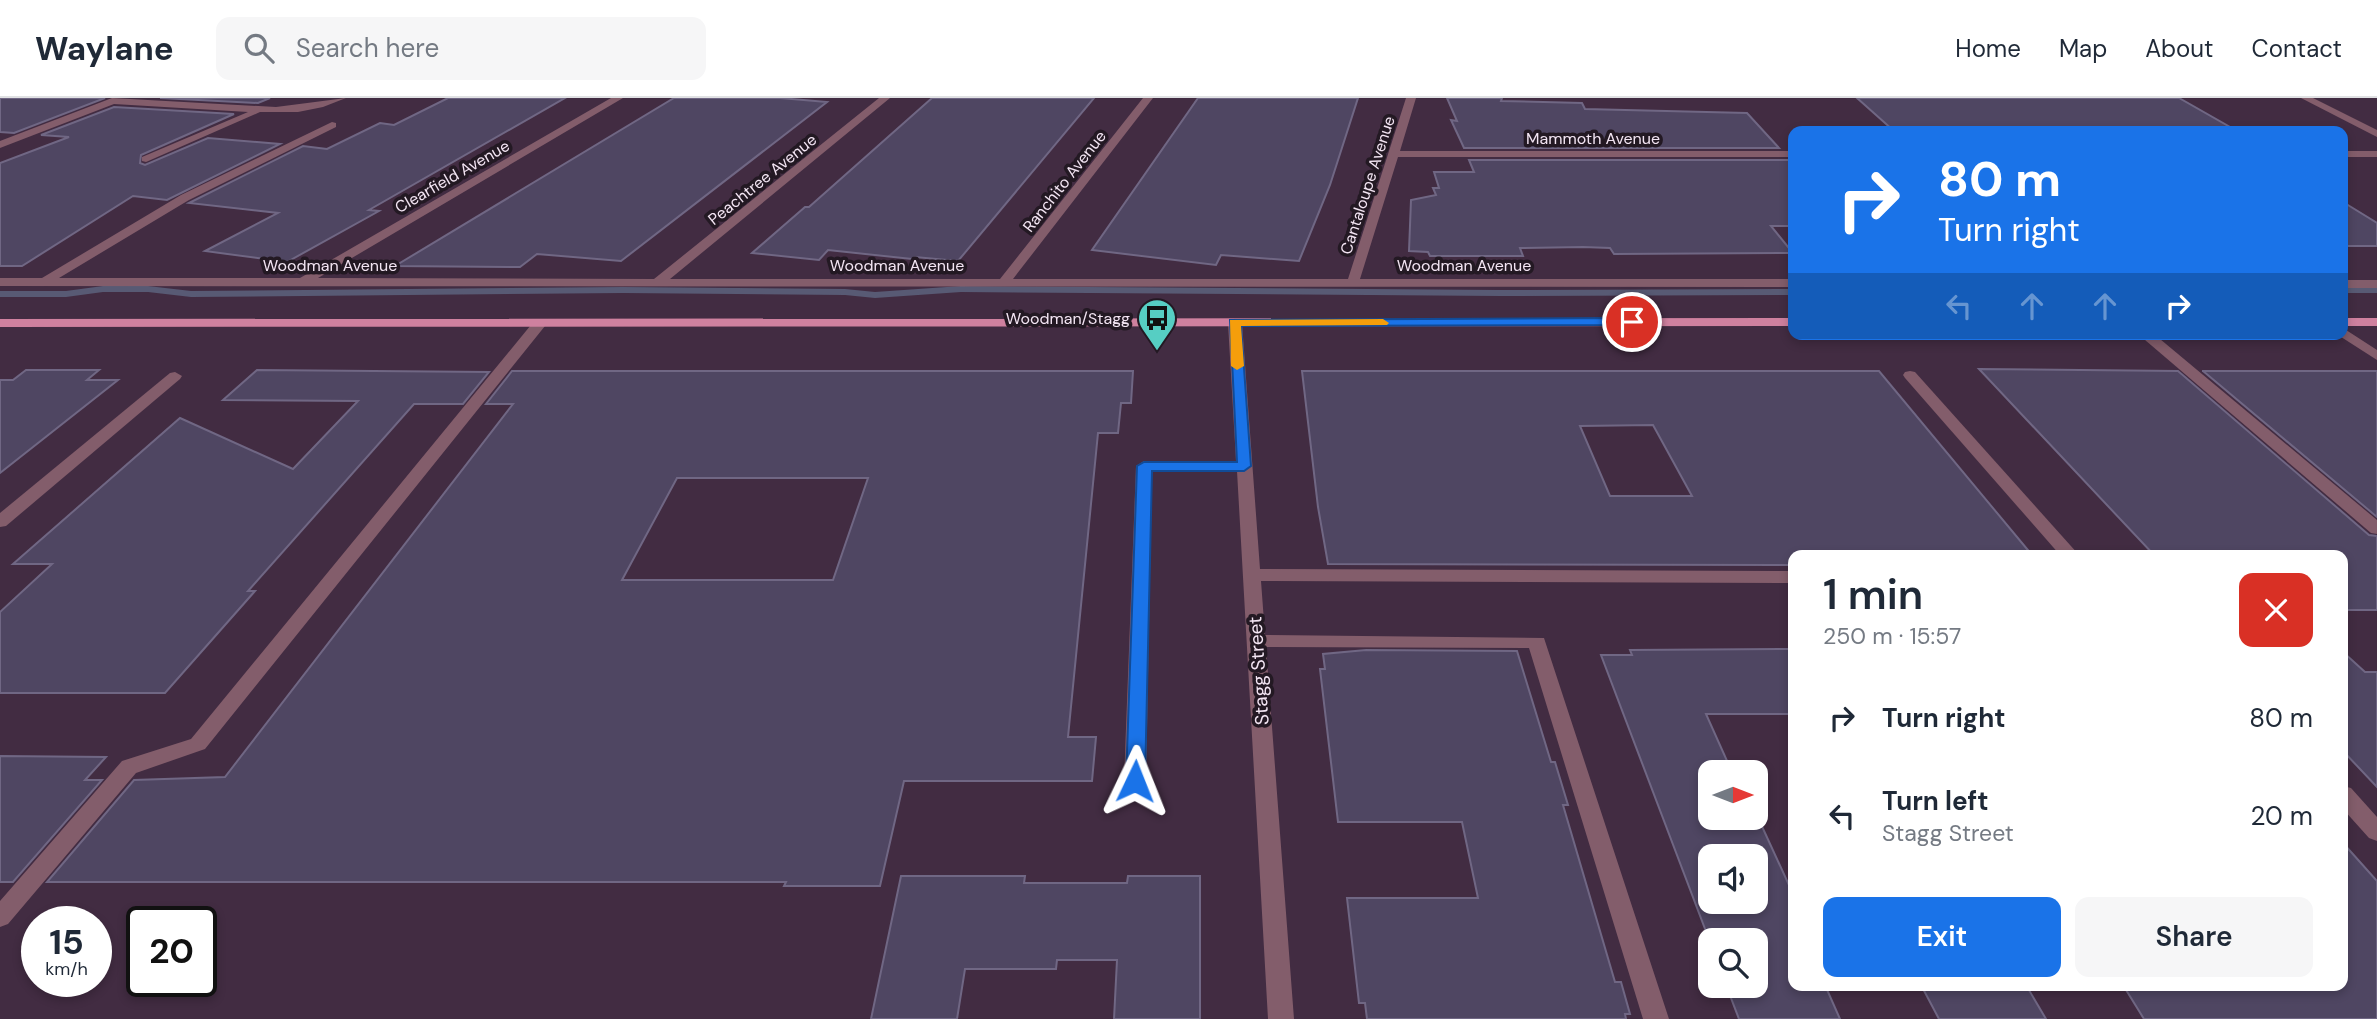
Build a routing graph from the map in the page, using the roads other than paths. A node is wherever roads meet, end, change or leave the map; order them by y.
1 (341, 98) edge
2 (618, 98) edge
3 (885, 98) edge
4 (1148, 98) edge
5 (1411, 98) edge
6 (2306, 98) edge
7 (116, 100) edge
8 (259, 110) junction
9 (331, 125) dead end
10 (2377, 134) edge
11 (0, 145) edge
12 (1392, 154) junction
13 (1788, 154) edge
14 (2348, 154) edge
15 (2377, 154) edge
16 (146, 159) dead end
17 (0, 282) edge
18 (45, 282) junction
19 (303, 282) junction
20 (658, 282) junction
21 (1353, 282) junction
22 (1003, 283) junction
23 (1788, 283) edge
24 (2348, 284) edge
25 (2377, 284) edge
26 (1788, 322) edge
27 (2348, 322) edge
28 (2377, 322) edge
29 (0, 323) edge
30 (540, 323) junction
31 (1235, 323) junction
32 (2348, 336) edge
33 (2152, 340) edge
34 (2377, 356) edge
35 (1910, 375) dead end
36 (175, 376) dead end
37 (1244, 466) junction
38 (0, 522) edge
39 (2377, 529) edge
40 (2066, 550) edge
41 (1251, 575) junction
42 (1788, 577) edge
43 (1256, 641) junction
44 (1135, 781) dead end
45 (2348, 800) edge
46 (2377, 832) edge
47 (0, 917) edge
48 (1281, 1019) edge
49 (1656, 1019) edge

1 - 8 street
2 - 19 street, Clearfield Avenue
3 - 20 street, Peachtree Avenue
4 - 22 street, Ranchito Avenue
5 - 12 street, Cantaloupe Avenue
6 - 10 street
7 - 8 street
7 - 11 street
8 - 16 street
9 - 18 street
12 - 13 street, Mammoth Avenue
12 - 21 street, Cantaloupe Avenue
14 - 15 street
17 - 18 street, Woodman Avenue
18 - 19 street, Woodman Avenue
19 - 20 street, Woodman Avenue
20 - 22 street, Woodman Avenue
21 - 22 street, Woodman Avenue
21 - 23 street, Woodman Avenue
24 - 25 street
26 - 31 main road
27 - 28 main road
29 - 30 main road
30 - 31 main road
30 - 47 street
31 - 37 street, Stagg Street
32 - 34 street
33 - 39 street
35 - 40 street
36 - 38 street
37 - 41 street, Stagg Street
37 - 44 street
41 - 42 street
41 - 43 street, Stagg Street
43 - 48 street, Stagg Street
43 - 49 street
45 - 46 street

